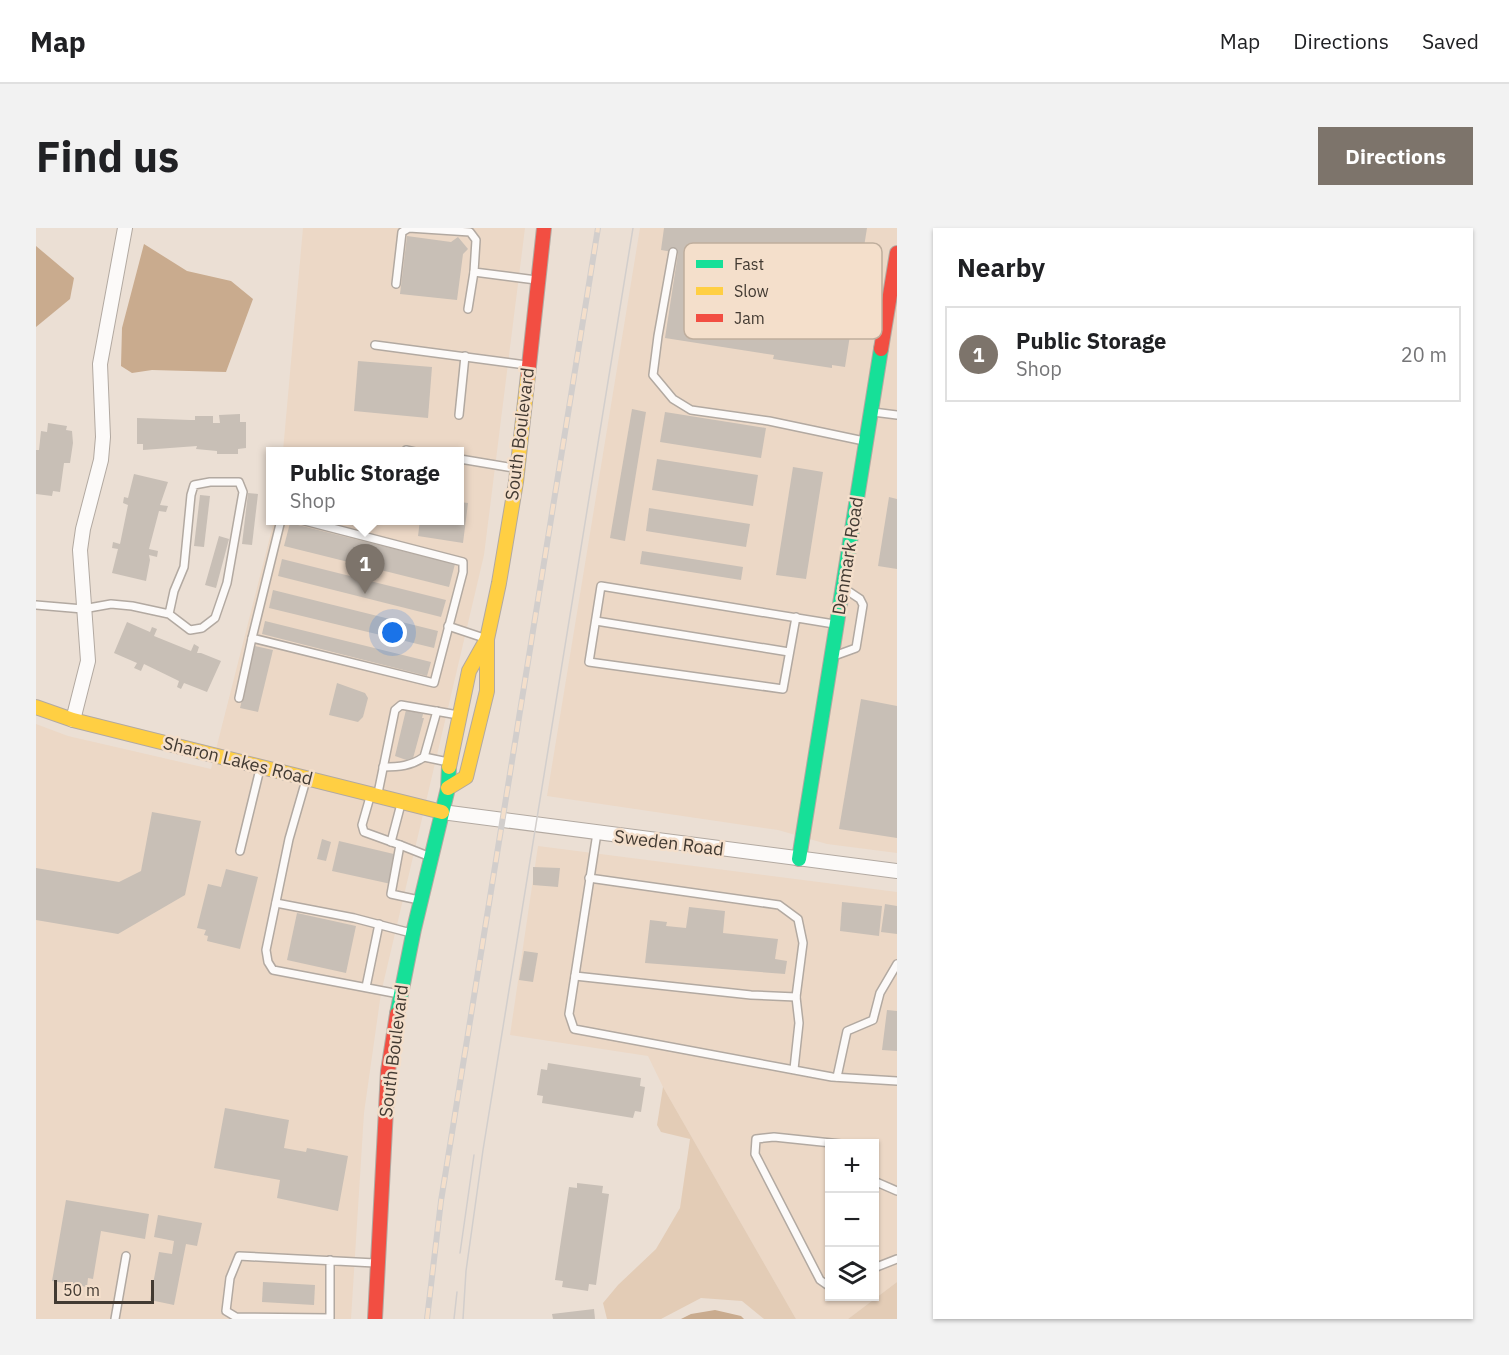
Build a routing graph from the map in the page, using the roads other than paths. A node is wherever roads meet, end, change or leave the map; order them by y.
1 (125, 228) edge
2 (544, 228) edge
3 (673, 252) dead end
4 (897, 252) edge
5 (896, 268) edge
6 (474, 272) junction
7 (538, 281) junction
8 (396, 284) dead end
9 (468, 309) dead end
10 (375, 345) dead end
11 (465, 356) junction
12 (528, 366) junction
13 (871, 411) junction
14 (459, 416) dead end
15 (897, 416) edge
16 (867, 441) junction
17 (464, 460) edge
18 (517, 468) junction
19 (280, 525) edge
20 (320, 525) edge
21 (843, 587) junction
22 (36, 605) edge
23 (83, 609) junction
24 (169, 614) junction
25 (796, 617) junction
26 (596, 621) junction
27 (837, 624) junction
28 (448, 626) junction
29 (252, 638) junction
30 (486, 639) junction
31 (789, 652) junction
32 (832, 656) junction
33 (239, 698) dead end
34 (36, 707) edge
35 (437, 711) junction
36 (459, 715) junction
37 (73, 720) junction
38 (424, 758) junction
39 (448, 762) junction
40 (260, 766) junction
41 (383, 767) junction
42 (307, 778) junction
43 (448, 788) junction
44 (374, 795) junction
45 (401, 802) junction
46 (441, 812) junction
47 (597, 833) junction
48 (391, 842) junction
49 (400, 845) junction
50 (240, 851) dead end
51 (430, 856) junction
52 (799, 859) junction
53 (897, 871) edge
54 (589, 878) junction
55 (419, 900) junction
56 (276, 903) junction
57 (379, 924) junction
58 (412, 933) junction
59 (897, 964) edge
60 (575, 975) junction
61 (366, 987) junction
62 (400, 994) junction
63 (796, 997) junction
64 (794, 1069) junction
65 (837, 1077) junction
66 (897, 1081) edge
67 (825, 1142) edge
68 (879, 1182) edge
69 (897, 1191) edge
70 (126, 1256) dead end
71 (897, 1259) edge
72 (330, 1260) junction
73 (378, 1263) junction
74 (879, 1266) edge
75 (825, 1284) edge
76 (115, 1319) edge
77 (375, 1319) edge

1 - 23 street
2 - 7 main road, South Boulevard
3 - 16 lane
4 - 5 main road, Denmark Road
5 - 13 main road, Denmark Road
6 - 7 lane
6 - 8 lane
6 - 9 lane
7 - 12 main road, South Boulevard
10 - 11 lane
11 - 12 lane
11 - 14 lane
12 - 18 main road, South Boulevard
13 - 15 lane
13 - 16 main road, Denmark Road
16 - 21 main road, Denmark Road
17 - 18 lane
18 - 30 main road, South Boulevard
19 - 29 lane
20 - 28 lane
21 - 27 main road, Denmark Road
21 - 32 lane
22 - 23 lane
23 - 24 lane
23 - 37 street
24 - 24 lane
25 - 26 lane
25 - 27 lane
25 - 31 lane
26 - 31 lane
26 - 31 lane
27 - 32 main road, Denmark Road
28 - 29 lane
28 - 30 lane
29 - 33 lane
30 - 36 main road, South Boulevard
30 - 43 main road, South Boulevard
32 - 52 main road, Denmark Road
34 - 37 main road, Sharon Lakes Road
35 - 36 lane
35 - 38 lane
35 - 41 lane
36 - 39 main road, South Boulevard
37 - 40 main road, Sharon Lakes Road
38 - 39 lane
38 - 41 lane
39 - 43 main road, South Boulevard
40 - 42 main road, Sharon Lakes Road
40 - 50 lane
41 - 44 lane
42 - 44 main road, Sharon Lakes Road
42 - 56 lane
43 - 46 main road, South Boulevard
44 - 45 main road, Sharon Lakes Road
44 - 48 lane
45 - 46 main road, Sharon Lakes Road
45 - 48 lane
46 - 47 street, Sweden Road
46 - 51 main road, South Boulevard
47 - 52 street, Sweden Road
47 - 54 lane
48 - 49 lane
49 - 51 lane
49 - 55 lane
51 - 55 main road, South Boulevard
52 - 53 street, Sweden Road
54 - 60 lane
54 - 63 lane
55 - 58 main road, South Boulevard
56 - 57 lane
56 - 61 lane
57 - 58 lane
57 - 61 lane
58 - 62 main road, South Boulevard
59 - 65 lane
60 - 63 lane
60 - 64 lane
61 - 62 lane
62 - 73 main road, South Boulevard
63 - 64 lane
64 - 65 lane
65 - 66 lane
67 - 75 lane
68 - 69 lane
70 - 76 lane
71 - 74 lane
72 - 72 lane
72 - 73 lane
73 - 77 main road, South Boulevard

